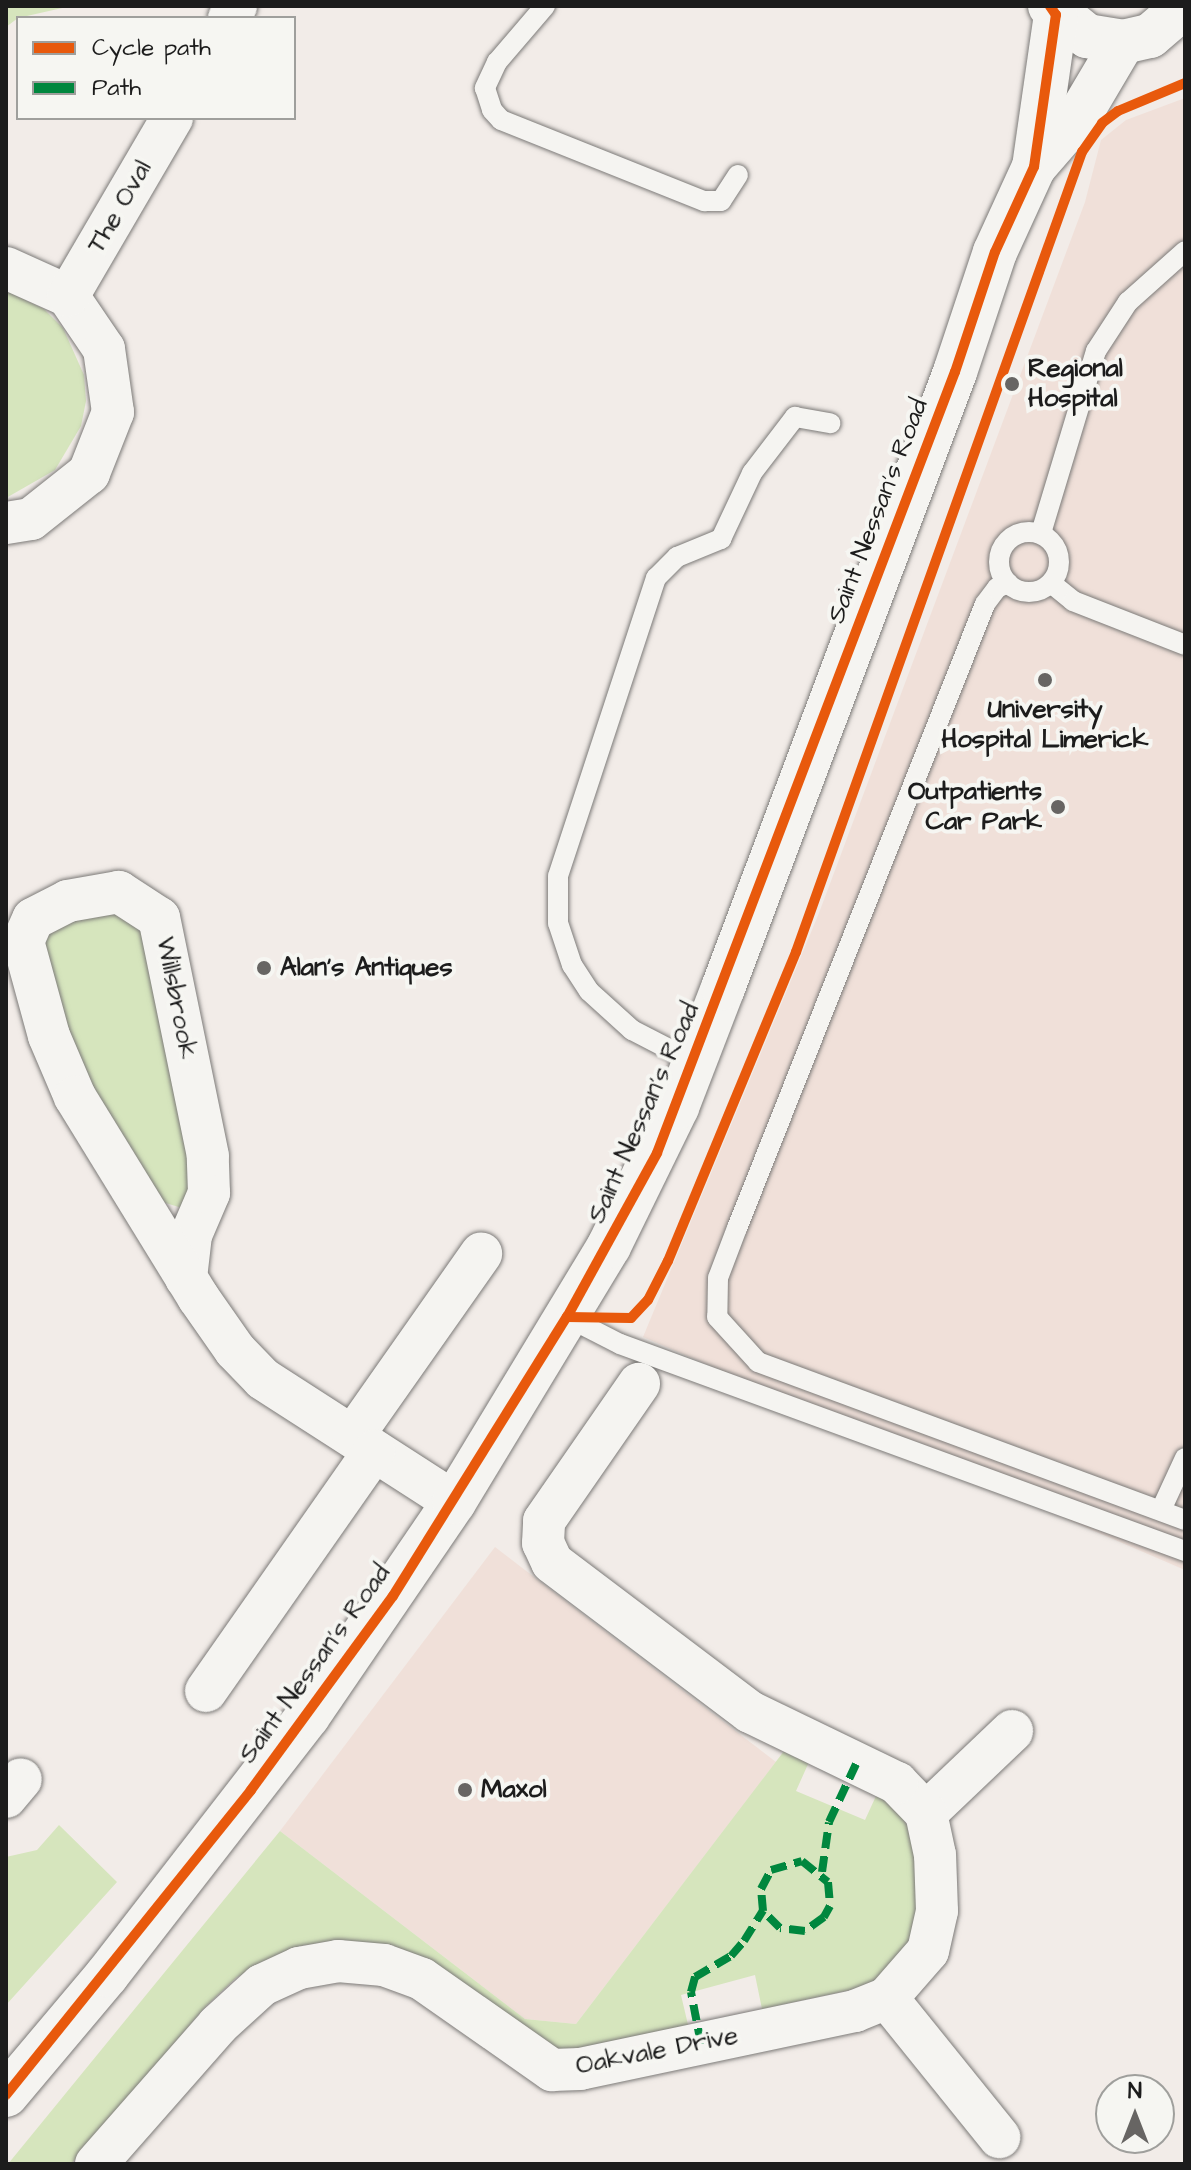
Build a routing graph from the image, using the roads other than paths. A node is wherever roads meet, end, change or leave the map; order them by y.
1 (545, 6) edge
2 (1053, 11) edge
3 (1181, 17) edge
4 (1123, 42) junction
5 (171, 120) edge
6 (1034, 167) junction
7 (738, 175) dead end
8 (1185, 251) edge
9 (6, 268) edge
10 (68, 296) junction
11 (830, 423) dead end
12 (6, 523) edge
13 (1041, 533) junction
14 (1008, 583) junction
15 (1051, 583) junction
16 (1185, 645) edge
17 (694, 1062) junction
18 (481, 1254) dead end
19 (186, 1278) junction
20 (567, 1317) junction
21 (639, 1384) dead end
22 (363, 1444) junction
23 (1185, 1458) edge
24 (454, 1502) junction
25 (1161, 1510) junction
26 (1185, 1520) edge
27 (1185, 1551) edge
28 (206, 1691) dead end
29 (1012, 1731) dead end
30 (926, 1813) junction
31 (887, 1998) junction
32 (6, 2095) edge
33 (999, 2137) dead end
34 (96, 2164) edge

1 - 7 lane
2 - 4 main road
2 - 6 main road, Saint Nessan's Road
3 - 4 main road
4 - 6 main road, Saint Nessan's Road
5 - 10 street, The Oval
6 - 17 main road, Saint Nessan's Road
8 - 13 lane
9 - 10 street
10 - 12 street
11 - 17 lane
13 - 14 lane
13 - 15 lane
14 - 15 lane
14 - 25 lane
15 - 16 lane
17 - 20 main road, Saint Nessan's Road
18 - 22 street
19 - 19 street, Willsbrook
19 - 22 street, Willsbrook
20 - 24 main road, Saint Nessan's Road
20 - 27 lane
21 - 30 street
22 - 24 street, Willsbrook
22 - 28 street
23 - 25 lane
24 - 32 main road, Saint Nessan's Road
25 - 26 lane
29 - 30 street
30 - 31 street, Oakvale Drive
31 - 33 street
31 - 34 street, Oakvale Drive

